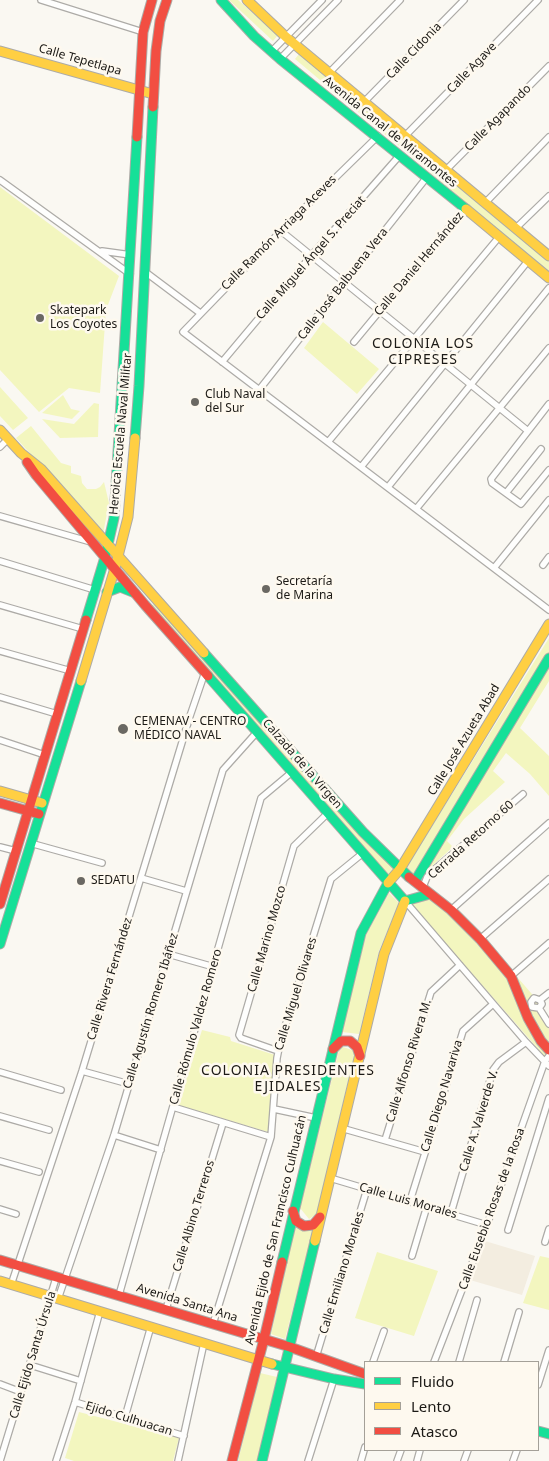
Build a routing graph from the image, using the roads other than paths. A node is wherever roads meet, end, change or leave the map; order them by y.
1 (41, 0) edge
2 (152, 0) edge
3 (167, 0) edge
4 (220, 0) edge
5 (322, 0) edge
6 (338, 0) edge
7 (400, 0) edge
8 (464, 0) edge
9 (538, 0) edge
10 (253, 2) edge
11 (60, 3) edge
12 (143, 32) junction
13 (286, 37) junction
14 (294, 44) junction
15 (0, 51) edge
16 (272, 51) junction
17 (280, 59) junction
18 (548, 70) edge
19 (330, 73) junction
20 (139, 89) junction
21 (153, 94) junction
22 (364, 102) junction
23 (378, 136) junction
24 (405, 136) junction
25 (549, 137) edge
26 (400, 155) junction
27 (446, 170) junction
28 (427, 177) junction
29 (0, 180) edge
30 (549, 196) edge
31 (485, 203) junction
32 (465, 208) junction
33 (516, 228) junction
34 (281, 231) junction
35 (499, 237) junction
36 (98, 250) junction
37 (131, 255) junction
38 (311, 256) junction
39 (549, 256) edge
40 (528, 261) junction
41 (144, 270) junction
42 (130, 274) junction
43 (549, 278) edge
44 (344, 283) junction
45 (549, 288) edge
46 (380, 312) junction
47 (200, 313) junction
48 (414, 340) junction
49 (354, 342) dead end
50 (549, 348) edge
51 (222, 362) junction
52 (445, 364) junction
53 (124, 385) junction
54 (470, 385) junction
55 (139, 386) junction
56 (259, 390) junction
57 (549, 404) edge
58 (499, 408) junction
59 (0, 430) edge
60 (528, 431) junction
61 (8, 440) junction
62 (328, 442) junction
63 (0, 447) edge
64 (541, 449) dead end
65 (21, 453) junction
66 (361, 467) junction
67 (549, 470) edge
68 (388, 487) junction
69 (506, 494) junction
70 (549, 501) edge
71 (416, 509) junction
72 (0, 516) edge
73 (93, 543) junction
74 (108, 544) junction
75 (118, 555) junction
76 (105, 557) junction
77 (549, 558) edge
78 (0, 561) edge
79 (543, 565) dead end
80 (114, 568) junction
81 (494, 568) junction
82 (95, 590) junction
83 (107, 592) junction
84 (135, 592) junction
85 (0, 605) edge
86 (549, 610) edge
87 (549, 624) edge
88 (83, 629) junction
89 (0, 650) edge
90 (549, 658) edge
91 (549, 668) edge
92 (71, 671) junction
93 (205, 672) junction
94 (538, 677) junction
95 (0, 697) edge
96 (57, 714) junction
97 (256, 732) junction
98 (0, 740) edge
99 (45, 755) junction
100 (292, 772) junction
101 (0, 791) edge
102 (523, 794) dead end
103 (31, 800) junction
104 (0, 803) edge
105 (42, 803) junction
106 (28, 811) junction
107 (328, 813) junction
108 (39, 814) junction
109 (549, 824) edge
110 (30, 843) junction
111 (0, 847) edge
112 (16, 851) junction
113 (363, 853) junction
114 (102, 863) dead end
115 (400, 869) junction
116 (141, 878) junction
117 (549, 879) edge
118 (388, 883) junction
119 (419, 884) junction
120 (186, 891) junction
121 (2, 892) edge
122 (430, 894) junction
123 (405, 901) junction
124 (0, 904) edge
125 (451, 910) junction
126 (480, 939) junction
127 (549, 943) edge
128 (0, 944) edge
129 (168, 954) junction
130 (460, 966) junction
131 (214, 968) junction
132 (511, 976) junction
133 (549, 993) edge
134 (540, 1000) junction
135 (494, 1004) junction
136 (539, 1008) junction
137 (549, 1024) edge
138 (526, 1042) junction
139 (549, 1050) edge
140 (278, 1051) junction
141 (332, 1052) junction
142 (359, 1059) junction
143 (548, 1061) edge
144 (82, 1071) junction
145 (0, 1072) edge
146 (129, 1084) junction
147 (61, 1090) dead end
148 (549, 1098) edge
149 (173, 1107) junction
150 (274, 1109) junction
151 (0, 1116) edge
152 (316, 1118) junction
153 (223, 1122) junction
154 (342, 1128) junction
155 (49, 1130) dead end
156 (114, 1135) junction
157 (271, 1137) junction
158 (385, 1140) junction
159 (161, 1150) junction
160 (424, 1152) junction
161 (0, 1161) edge
162 (39, 1172) dead end
163 (330, 1178) junction
164 (367, 1189) junction
165 (410, 1201) junction
166 (427, 1206) junction
167 (0, 1209) edge
168 (294, 1209) junction
169 (451, 1213) junction
170 (16, 1214) dead end
171 (321, 1215) junction
172 (486, 1224) junction
173 (549, 1229) edge
174 (508, 1230) dead end
175 (545, 1242) dead end
176 (412, 1256) dead end
177 (0, 1260) edge
178 (18, 1266) junction
179 (61, 1279) junction
180 (0, 1281) edge
181 (11, 1285) junction
182 (119, 1296) junction
183 (54, 1298) junction
184 (478, 1300) dead end
185 (166, 1309) junction
186 (100, 1311) junction
187 (520, 1312) dead end
188 (213, 1324) junction
189 (151, 1326) junction
190 (384, 1331) dead end
191 (264, 1339) junction
192 (204, 1343) junction
193 (290, 1347) junction
194 (549, 1350) edge
195 (316, 1356) junction
196 (258, 1360) junction
197 (373, 1361) edge
198 (434, 1361) edge
199 (459, 1361) edge
200 (504, 1361) edge
201 (30, 1365) junction
202 (284, 1368) junction
203 (364, 1374) edge
204 (334, 1379) junction
205 (81, 1381) junction
206 (539, 1382) edge
207 (0, 1384) edge
208 (364, 1384) edge
209 (21, 1392) junction
210 (75, 1402) junction
211 (125, 1417) junction
212 (184, 1436) junction
213 (1, 1452) edge
214 (0, 1461) edge
215 (57, 1461) edge
216 (180, 1461) edge
217 (232, 1461) edge
218 (262, 1461) edge
219 (308, 1461) edge

1 - 11 street
2 - 12 main road, Heroica Escuela Naval Militar
3 - 21 main road, Heroica Escuela Naval Militar
4 - 16 main road, Avenida Canal de Miramontes
5 - 13 street
6 - 14 street
7 - 19 street
8 - 22 street, Calle Cidonia
9 - 24 street, Calle Agave
10 - 13 main road, Avenida Canal de Miramontes
11 - 12 street
12 - 20 main road, Heroica Escuela Naval Militar
13 - 14 main road, Avenida Canal de Miramontes
13 - 16 street
14 - 17 street
14 - 19 main road, Avenida Canal de Miramontes
15 - 20 main road, Calle Tepetlapa
16 - 17 main road, Avenida Canal de Miramontes
17 - 23 main road, Avenida Canal de Miramontes
18 - 27 street, Calle Agapando
19 - 22 main road, Avenida Canal de Miramontes
20 - 21 main road, Calle Tepetlapa
20 - 37 main road, Heroica Escuela Naval Militar
21 - 41 main road, Heroica Escuela Naval Militar
22 - 24 main road, Avenida Canal de Miramontes
23 - 26 main road, Avenida Canal de Miramontes
23 - 34 street, Calle Ramón Arriaga Aceves
24 - 27 main road, Avenida Canal de Miramontes
25 - 31 street
26 - 28 main road, Avenida Canal de Miramontes
26 - 38 street, Calle Miguel Ángel S. Preciat
27 - 31 main road, Avenida Canal de Miramontes
28 - 32 main road, Avenida Canal de Miramontes
28 - 44 street, Calle José Balbuena Vera
29 - 36 street
30 - 33 street
31 - 33 main road, Avenida Canal de Miramontes
32 - 35 main road, Avenida Canal de Miramontes
32 - 46 street, Calle Daniel Hernández
33 - 39 main road, Avenida Canal de Miramontes
34 - 38 street
34 - 47 street, Calle Ramón Arriaga Aceves
35 - 40 main road, Avenida Canal de Miramontes
35 - 48 street
36 - 37 street
36 - 42 street
37 - 42 main road, Heroica Escuela Naval Militar
38 - 44 street
38 - 51 street, Calle Miguel Ángel S. Preciat
40 - 43 main road, Avenida Canal de Miramontes
40 - 52 street
41 - 47 street
41 - 55 main road, Heroica Escuela Naval Militar
42 - 53 main road, Heroica Escuela Naval Militar
44 - 46 street
44 - 56 street, Calle José Balbuena Vera
45 - 54 street
46 - 48 street
46 - 49 street, Calle Daniel Hernández
47 - 51 street, Calle Ramón Arriaga Aceves
48 - 52 street
48 - 62 street
50 - 58 street
51 - 56 street
52 - 54 street
52 - 66 street
53 - 55 main road
53 - 74 main road, Heroica Escuela Naval Militar
54 - 58 street
54 - 68 street
55 - 75 main road, Heroica Escuela Naval Militar
56 - 62 street
57 - 60 street
58 - 60 street
58 - 71 street
59 - 61 main road, Calzada de la Virgen
60 - 69 street
61 - 63 street
61 - 65 main road, Calzada de la Virgen
62 - 66 street
64 - 69 street
65 - 73 main road, Calzada de la Virgen
65 - 74 main road, Calzada de la Virgen
66 - 68 street
67 - 69 street
68 - 71 street
70 - 81 street
71 - 81 street
72 - 73 street
73 - 76 main road, Calzada de la Virgen
74 - 75 main road, Calzada de la Virgen
74 - 76 main road, Heroica Escuela Naval Militar
75 - 80 main road, Heroica Escuela Naval Militar
75 - 115 main road, Calzada de la Virgen
76 - 80 main road, Calzada de la Virgen
76 - 82 main road, Heroica Escuela Naval Militar
77 - 79 street
78 - 82 street
80 - 83 main road, Heroica Escuela Naval Militar
80 - 84 main road, Calzada de la Virgen
81 - 86 street
82 - 88 main road, Heroica Escuela Naval Militar
83 - 84 main road
83 - 105 main road, Heroica Escuela Naval Militar
84 - 93 main road, Calzada de la Virgen
85 - 88 street
87 - 115 main road, Calle José Azueta Abad
88 - 92 main road, Heroica Escuela Naval Militar
89 - 92 street
90 - 94 main road
91 - 94 street
92 - 96 main road, Heroica Escuela Naval Militar
93 - 97 main road, Calzada de la Virgen
93 - 116 street, Calle Rivera Fernández
94 - 119 main road
95 - 96 street
96 - 99 main road, Heroica Escuela Naval Militar
97 - 100 main road, Calzada de la Virgen
97 - 120 street, Calle Agustín Romero Ibáñez
98 - 99 street
99 - 103 main road, Heroica Escuela Naval Militar
100 - 107 main road, Calzada de la Virgen
100 - 131 street, Calle Rómulo Valdez Romero
101 - 103 main road
102 - 119 street, Cerrada Retorno 60
103 - 105 main road
103 - 106 main road, Heroica Escuela Naval Militar
104 - 106 main road
105 - 108 main road, Heroica Escuela Naval Militar
106 - 108 main road
106 - 112 main road, Heroica Escuela Naval Militar
107 - 113 main road, Calzada de la Virgen
107 - 140 street, Calle Marino Mozco
108 - 110 main road, Heroica Escuela Naval Militar
109 - 125 street
110 - 114 street
110 - 128 main road, Heroica Escuela Naval Militar
111 - 112 street
112 - 121 main road, Heroica Escuela Naval Militar
113 - 118 main road, Calzada de la Virgen
113 - 140 street, Calle Miguel Olivares
115 - 118 main road, Avenida Ejido de San Francisco Culhuacán
115 - 119 main road, Calzada de la Virgen
116 - 120 street
116 - 144 street, Calle Rivera Fernández
117 - 126 street
118 - 123 main road, Calzada de la Virgen
118 - 141 main road, Avenida Ejido de San Francisco Culhuacán
119 - 122 main road, Calzada de la Virgen
120 - 129 street, Calle Agustín Romero Ibáñez
121 - 124 main road, Heroica Escuela Naval Militar
122 - 123 main road
122 - 125 main road, Calzada de la Virgen
123 - 130 street, Calzada de la Virgen
123 - 142 main road
125 - 126 main road, Calzada de la Virgen
126 - 132 main road, Calzada de la Virgen
127 - 132 street
129 - 131 street
129 - 146 street, Calle Agustín Romero Ibáñez
130 - 135 street, Calzada de la Virgen
130 - 158 street, Calle Alfonso Rivera M.
131 - 149 street, Calle Rómulo Valdez Romero
132 - 139 main road, Calzada de la Virgen
133 - 134 street
134 - 136 street
134 - 136 street
135 - 138 street, Calzada de la Virgen
135 - 160 street, Calle Diego Navariva
136 - 137 street
138 - 143 street, Calzada de la Virgen
138 - 169 street, Calle A. Valverde V.
140 - 150 street, Calle Miguel Olivares
141 - 142 main road
141 - 152 main road, Avenida Ejido de San Francisco Culhuacán
142 - 154 main road
143 - 172 street, Calle Eusebio Rosas de la Rosa
144 - 146 street
144 - 178 street, Calle Rivera Fernández
145 - 147 street
146 - 156 street, Calle Agustín Romero Ibáñez
148 - 174 street
149 - 153 street
149 - 159 street, Calle Rómulo Valdez Romero
150 - 152 street
150 - 157 street, Calle Miguel Olivares
151 - 155 street
152 - 168 main road, Avenida Ejido de San Francisco Culhuacán
153 - 157 street
153 - 185 street, Calle Albino Terreros
154 - 158 street
154 - 163 main road
156 - 159 street
156 - 179 street, Calle Agustín Romero Ibáñez
157 - 188 street, Calle Miguel Olivares
158 - 160 street
159 - 182 street, Calle Rómulo Valdez Romero
160 - 165 street, Calle Diego Navariva
161 - 162 street
163 - 164 street, Calle Luis Morales
163 - 171 main road
164 - 165 street, Calle Luis Morales
164 - 195 street, Calle Emiliano Morales
165 - 166 street, Calle Luis Morales
166 - 169 street, Calle Luis Morales
166 - 176 street
167 - 170 street
168 - 171 main road
168 - 191 main road, Avenida Ejido de San Francisco Culhuacán
169 - 172 street, Calle Luis Morales
171 - 193 main road
172 - 198 street, Calle Eusebio Rosas de la Rosa
173 - 175 street
177 - 178 main road, Avenida Santa Ana
178 - 179 main road, Avenida Santa Ana
178 - 181 street, Calle Rivera Fernández
179 - 182 main road, Avenida Santa Ana
179 - 183 street, Calle Agustín Romero Ibáñez
180 - 181 main road
181 - 183 main road
182 - 185 main road, Avenida Santa Ana
183 - 186 main road
183 - 201 street, Calle Ejido Santa Úrsula
184 - 199 street
185 - 188 main road, Avenida Santa Ana
186 - 189 main road
186 - 205 street
187 - 200 street
188 - 191 main road, Avenida Santa Ana
189 - 192 main road
189 - 211 street
190 - 197 street
191 - 193 main road, Avenida Santa Ana
191 - 196 main road, Avenida Ejido de San Francisco Culhuacán
192 - 196 main road
192 - 212 street
193 - 195 main road, Avenida Santa Ana
193 - 202 main road
194 - 206 street
195 - 203 main road, Avenida Santa Ana
196 - 202 main road
196 - 217 main road, Avenida Ejido de San Francisco Culhuacán
201 - 205 street
201 - 209 street, Calle Ejido Santa Úrsula
202 - 204 main road
202 - 218 main road
204 - 208 main road
204 - 219 street
205 - 210 street
207 - 209 street
209 - 213 street, Calle Ejido Santa Úrsula
210 - 211 street, Ejido Culhuacan
210 - 215 street
211 - 212 street, Ejido Culhuacan
212 - 216 street
213 - 214 street, Calle Ejido Santa Úrsula

